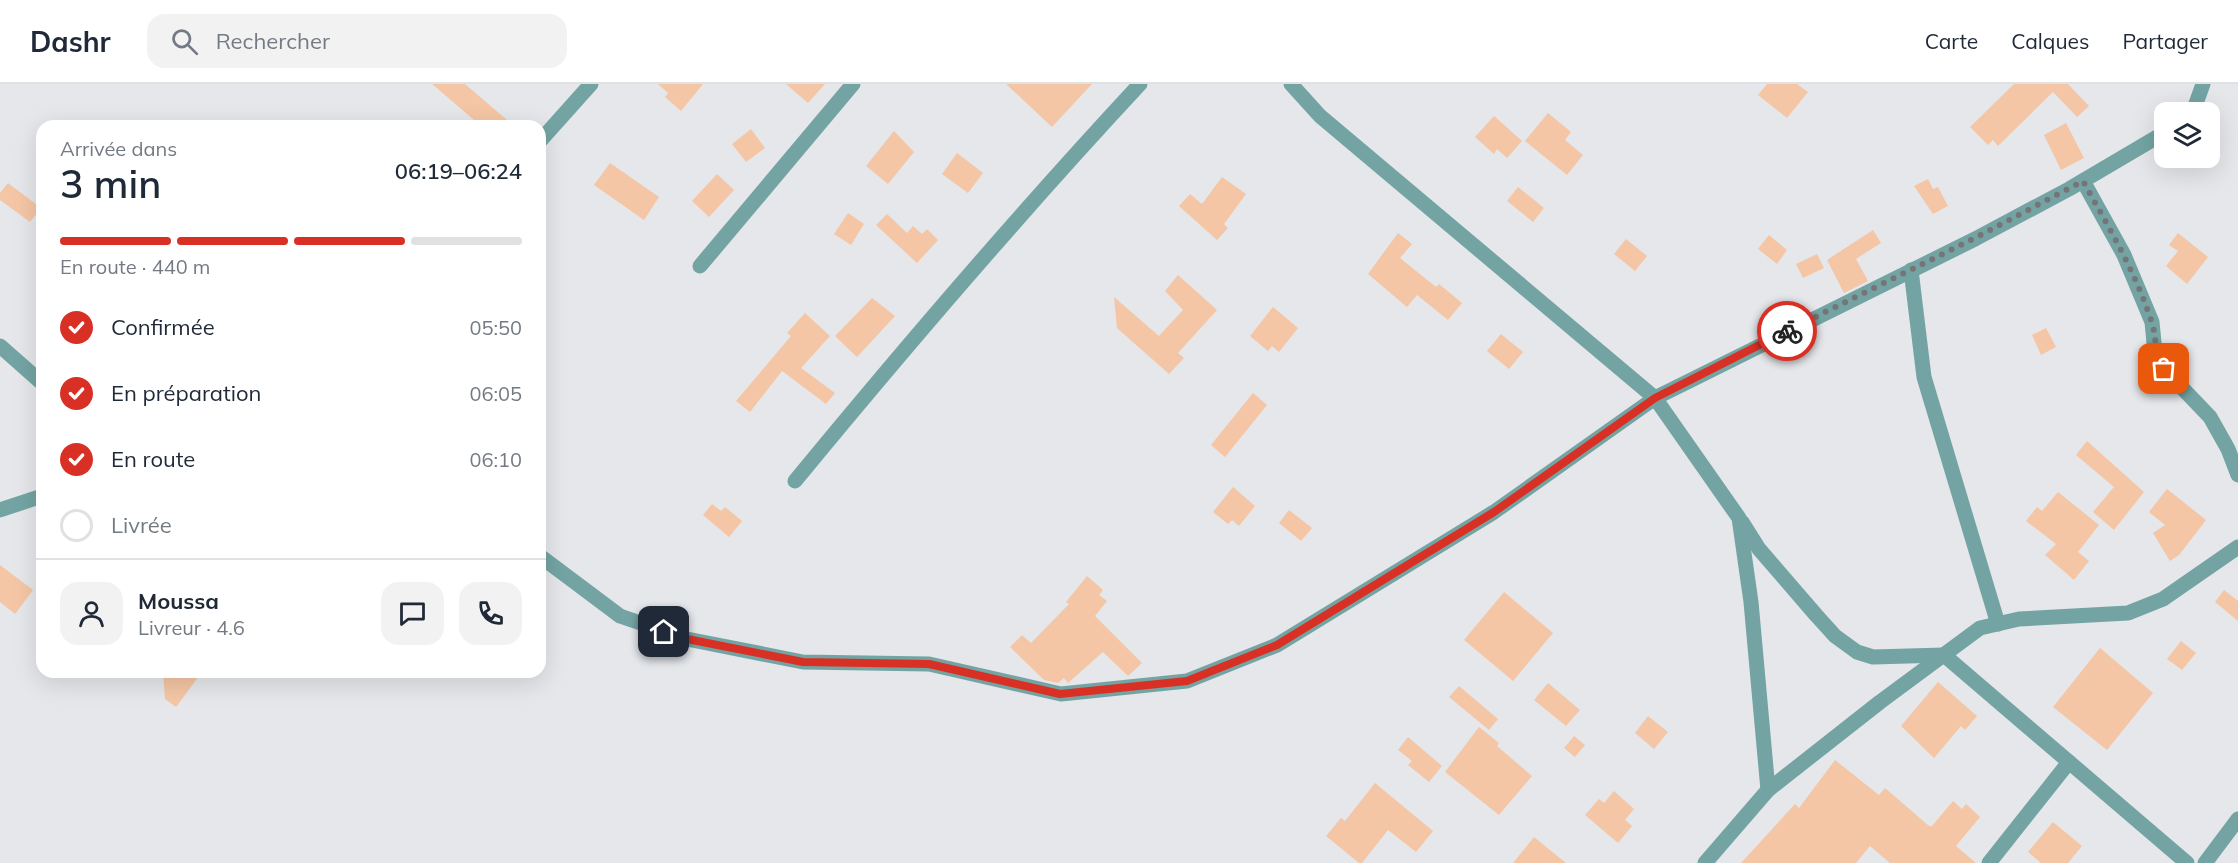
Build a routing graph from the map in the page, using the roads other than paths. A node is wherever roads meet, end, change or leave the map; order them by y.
1 (591, 84) edge
2 (853, 84) edge
3 (1140, 84) edge
4 (1291, 84) edge
5 (2203, 84) edge
6 (2197, 102) edge
7 (546, 134) edge
8 (2154, 140) edge
9 (2083, 181) junction
10 (700, 267) dead end
11 (1911, 270) junction
12 (0, 346) edge
13 (36, 378) edge
14 (1655, 398) junction
15 (2238, 475) edge
16 (795, 480) dead end
17 (36, 498) edge
18 (0, 510) edge
19 (1738, 518) junction
20 (2238, 547) edge
21 (546, 560) edge
22 (1998, 624) junction
23 (1944, 655) junction
24 (2069, 762) junction
25 (1768, 790) junction
26 (2238, 819) edge
27 (1704, 863) edge
28 (1989, 863) edge
29 (2187, 863) edge
30 (2205, 863) edge

1 - 7 street
2 - 10 street
3 - 16 street
4 - 14 street
5 - 6 street
8 - 9 street
9 - 11 street
9 - 15 street
11 - 14 street
11 - 22 street
12 - 13 street
14 - 19 street
14 - 21 street
17 - 18 street
19 - 23 street
19 - 25 street
20 - 22 street
22 - 23 street
23 - 24 street
23 - 25 street
24 - 28 street
24 - 29 street
25 - 27 street
26 - 30 street

